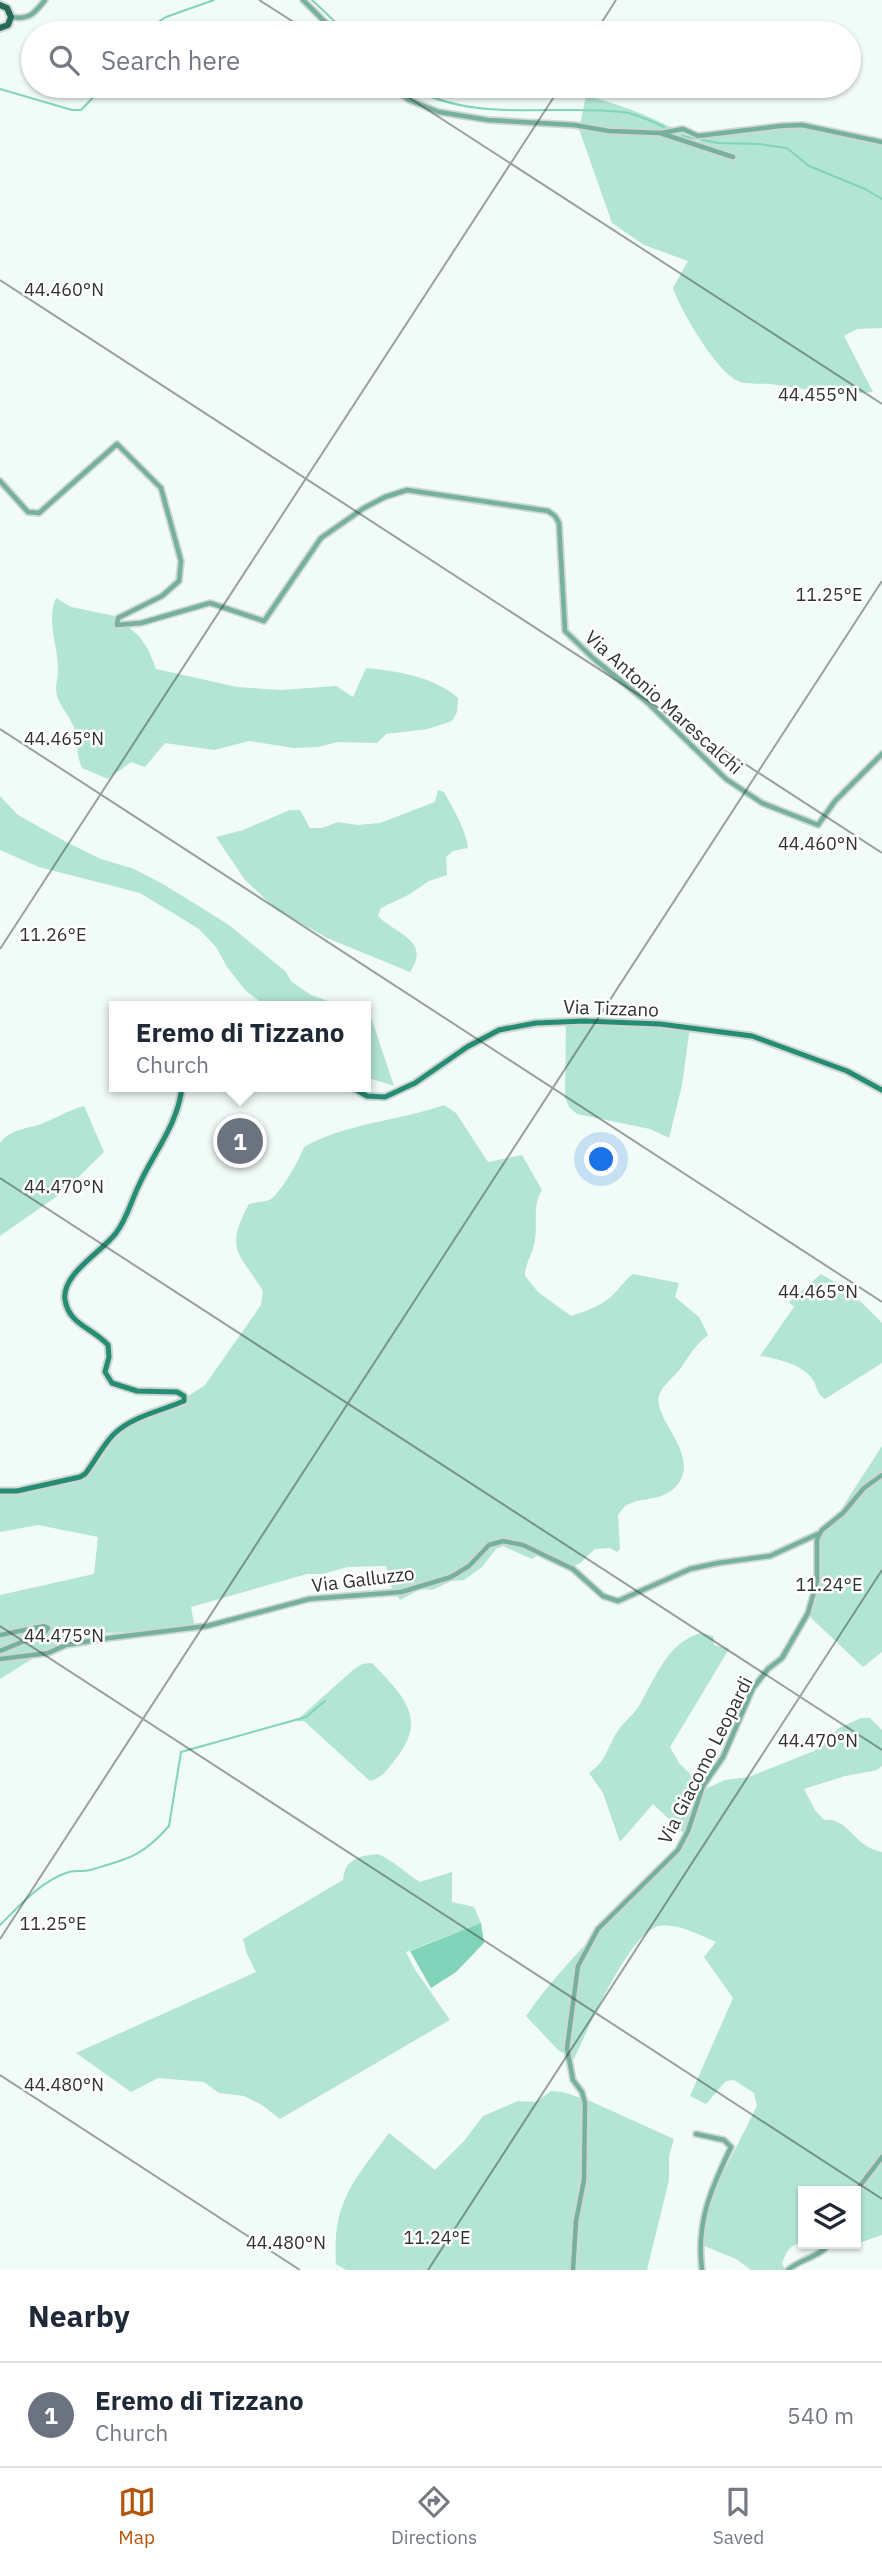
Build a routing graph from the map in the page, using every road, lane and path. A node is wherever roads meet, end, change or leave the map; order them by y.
1 (45, 0) edge
2 (303, 0) edge
3 (3, 4) edge
4 (11, 17) junction
5 (324, 21) edge
6 (0, 28) edge
7 (406, 98) edge
8 (660, 133) junction
9 (882, 142) edge
10 (733, 157) dead end
11 (0, 481) edge
12 (882, 754) edge
13 (882, 1090) edge
14 (180, 1092) edge
15 (360, 1092) edge
16 (882, 1475) edge
17 (0, 1491) edge
18 (819, 1534) junction
19 (0, 1635) edge
20 (0, 1651) edge
21 (0, 1659) edge
22 (696, 2134) dead end
23 (882, 2157) edge
24 (860, 2186) edge
25 (825, 2249) edge
26 (573, 2270) edge
27 (702, 2270) edge
28 (788, 2270) edge

1 - 4 street
2 - 5 street
3 - 4 main road
4 - 6 main road
7 - 8 street
8 - 9 street
8 - 10 street
11 - 12 street, Via Antonio Marescalchi
13 - 15 street, Via Tizzano
14 - 17 street
16 - 18 street
18 - 21 street, Via Galluzzo
18 - 26 street, Via Giacomo Leopardi
19 - 20 street
22 - 27 street
23 - 24 street
25 - 28 street

